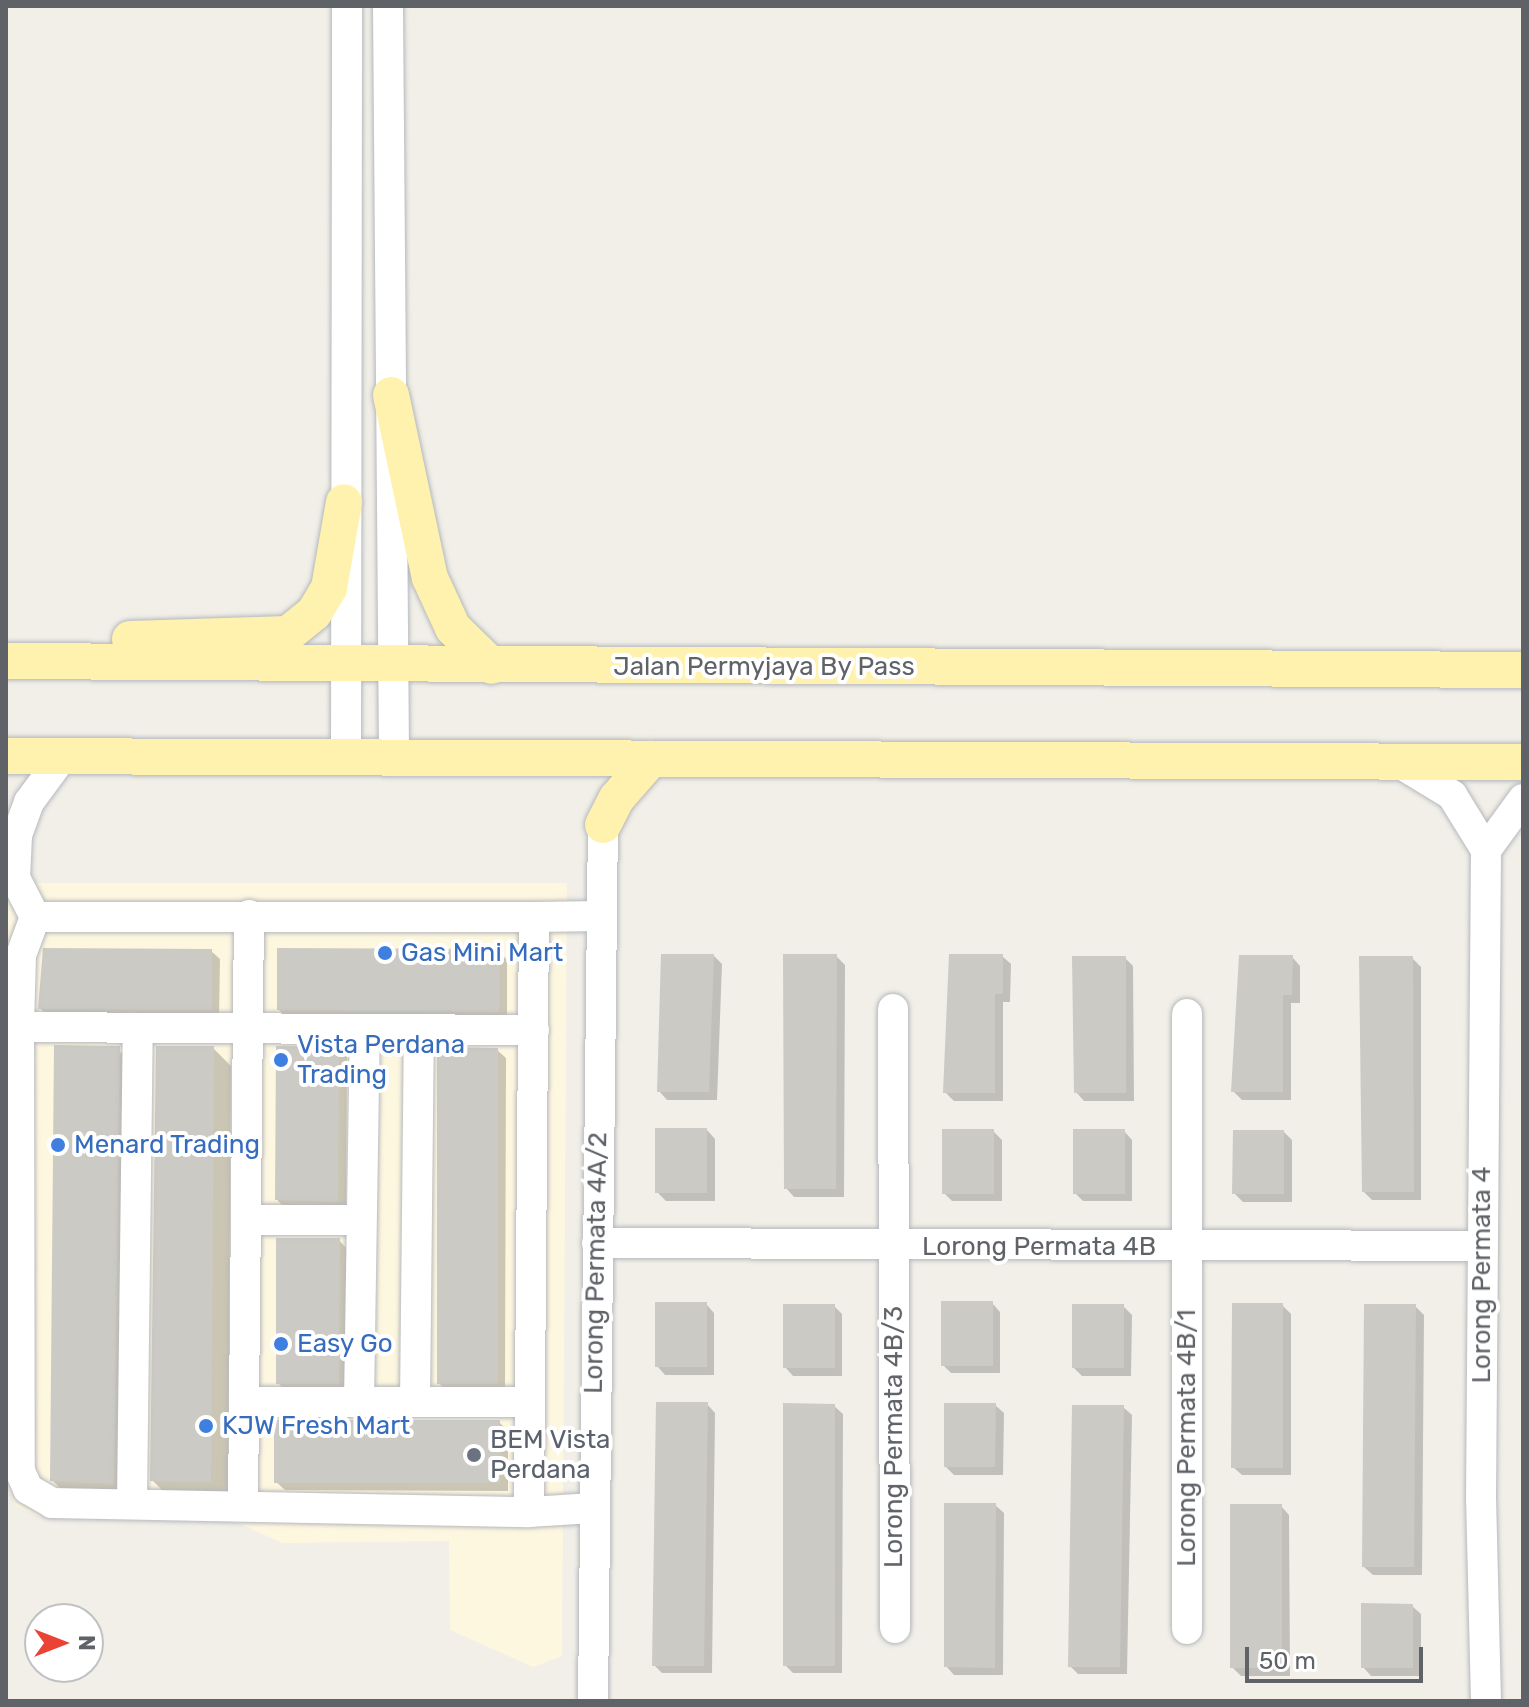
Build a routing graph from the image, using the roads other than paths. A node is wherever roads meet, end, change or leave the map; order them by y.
1 (347, 6) edge
2 (388, 6) edge
3 (391, 395) junction
4 (344, 502) junction
5 (6, 660) edge
6 (346, 666) junction
7 (395, 666) junction
8 (492, 666) junction
9 (1523, 670) edge
10 (6, 756) edge
11 (63, 756) junction
12 (651, 759) junction
13 (346, 760) junction
14 (394, 760) junction
15 (1396, 761) junction
16 (1523, 762) edge
17 (1523, 799) edge
18 (603, 825) joint
19 (1486, 850) junction
20 (249, 915) junction
21 (601, 916) junction
22 (35, 917) junction
23 (534, 917) junction
24 (893, 1009) dead end
25 (1187, 1014) dead end
26 (19, 1027) junction
27 (138, 1028) junction
28 (249, 1028) junction
29 (365, 1029) junction
30 (419, 1029) junction
31 (534, 1030) junction
32 (247, 1220) junction
33 (360, 1220) junction
34 (597, 1243) junction
35 (893, 1246) junction
36 (1482, 1246) junction
37 (1188, 1247) junction
38 (245, 1402) junction
39 (359, 1402) junction
40 (415, 1402) junction
41 (528, 1402) junction
42 (132, 1502) junction
43 (243, 1505) junction
44 (593, 1508) junction
45 (529, 1512) junction
46 (895, 1628) dead end
47 (1187, 1629) dead end
48 (593, 1701) edge
49 (1486, 1701) edge

1 - 4 street
2 - 3 street
3 - 7 street
3 - 8 main road
4 - 5 main road
4 - 6 street
5 - 6 main road, Jalan Permyjaya By Pass
6 - 7 main road, Jalan Permyjaya By Pass
6 - 13 street
7 - 8 main road, Jalan Permyjaya By Pass
7 - 14 street
8 - 9 main road, Jalan Permyjaya By Pass
10 - 11 main road
11 - 13 main road
11 - 22 street
12 - 14 main road
12 - 15 main road
12 - 18 main road
13 - 14 main road
15 - 16 main road
15 - 19 street
17 - 19 street
18 - 21 street, Lorong Permata 4A/2
19 - 36 street, Lorong Permata 4
20 - 22 street
20 - 23 street
20 - 28 street
21 - 23 street
21 - 34 street, Lorong Permata 4A/2
22 - 26 street
23 - 31 street
24 - 35 street, Lorong Permata 4B/3
25 - 37 street, Lorong Permata 4B/1
26 - 27 street
26 - 42 street
27 - 28 street
27 - 42 street
28 - 29 street
28 - 32 street
29 - 30 street
29 - 33 street
30 - 31 street
30 - 40 street
31 - 41 street
32 - 33 street
32 - 38 street
33 - 39 street
34 - 35 street, Lorong Permata 4B
34 - 44 street, Lorong Permata 4A/2
35 - 37 street, Lorong Permata 4B
35 - 46 street, Lorong Permata 4B/3
36 - 37 street, Lorong Permata 4B
36 - 49 street, Lorong Permata 4
37 - 47 street, Lorong Permata 4B/1
38 - 39 street
38 - 43 street
39 - 40 street
40 - 41 street
41 - 45 street
42 - 43 street
43 - 45 street
44 - 45 street
44 - 48 street, Lorong Permata 4A/2

